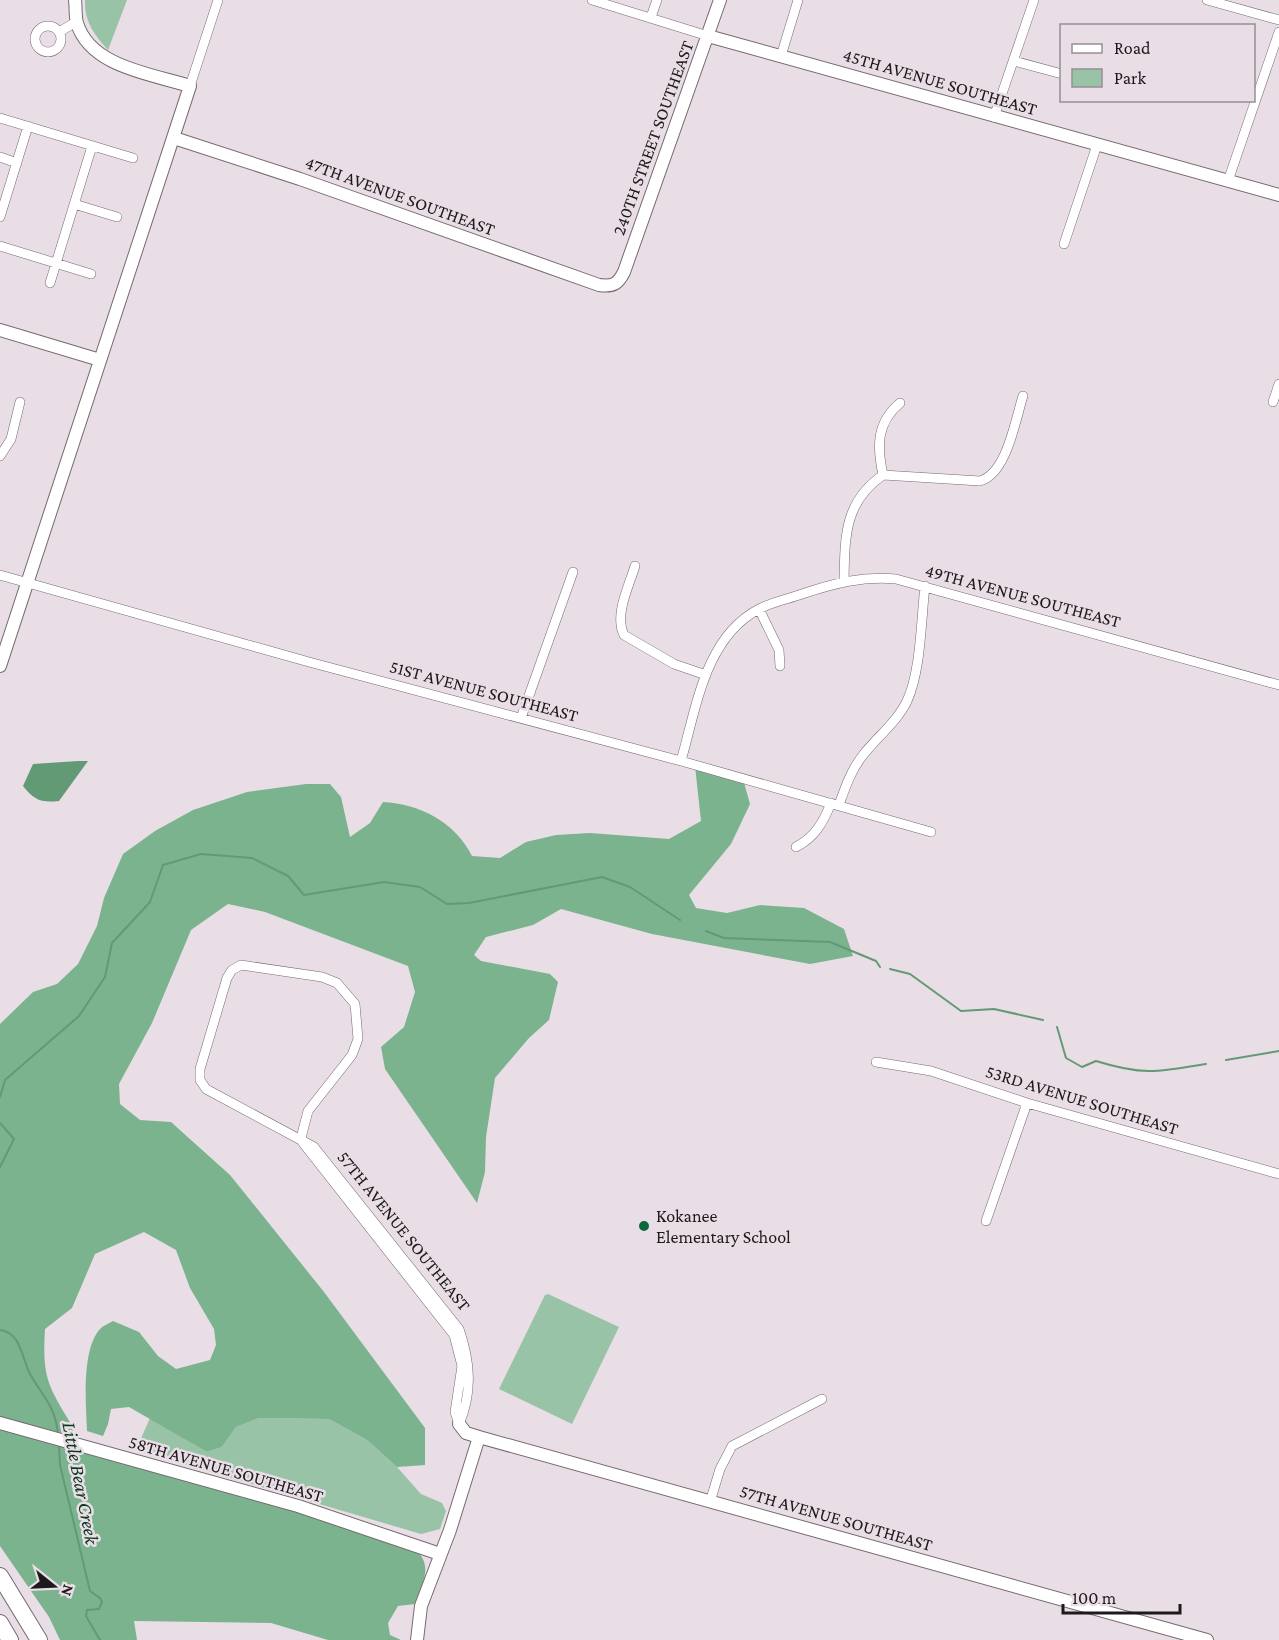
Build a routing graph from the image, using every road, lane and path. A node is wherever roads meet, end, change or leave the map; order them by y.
1 (75, 0) edge
2 (218, 0) edge
3 (592, 0) edge
4 (657, 0) edge
5 (720, 0) edge
6 (798, 0) edge
7 (1034, 0) edge
8 (1207, 0) edge
9 (651, 17) junction
10 (1279, 20) edge
11 (76, 22) junction
12 (59, 32) dead end
13 (1279, 32) edge
14 (708, 36) junction
15 (781, 56) junction
16 (1014, 61) junction
17 (1060, 73) edge
18 (190, 86) junction
19 (994, 117) junction
20 (0, 118) edge
21 (28, 126) junction
22 (174, 138) junction
23 (1097, 145) junction
24 (92, 146) junction
25 (0, 158) edge
26 (133, 158) dead end
27 (17, 163) junction
28 (1228, 181) junction
29 (1279, 195) edge
30 (74, 204) junction
31 (0, 217) edge
32 (117, 217) dead end
33 (1064, 244) dead end
34 (0, 246) edge
35 (56, 263) junction
36 (91, 274) dead end
37 (51, 283) dead end
38 (614, 285) joint
39 (0, 330) edge
40 (100, 360) junction
41 (1279, 384) edge
42 (1023, 396) dead end
43 (20, 402) dead end
44 (1273, 402) dead end
45 (900, 403) dead end
46 (0, 456) edge
47 (883, 475) junction
48 (635, 566) dead end
49 (573, 572) dead end
50 (0, 575) edge
51 (844, 580) junction
52 (27, 584) junction
53 (925, 586) junction
54 (759, 609) junction
55 (0, 666) edge
56 (780, 666) dead end
57 (706, 675) junction
58 (1279, 685) edge
59 (520, 718) junction
60 (681, 761) junction
61 (835, 804) junction
62 (931, 832) dead end
63 (796, 847) dead end
64 (876, 1062) dead end
65 (1027, 1103) junction
66 (301, 1138) junction
67 (1279, 1174) edge
68 (986, 1221) dead end
69 (822, 1399) dead end
70 (0, 1424) edge
71 (459, 1424) joint
72 (479, 1437) junction
73 (710, 1502) junction
74 (440, 1554) junction
75 (0, 1576) edge
76 (0, 1623) edge
77 (10, 1640) edge
78 (39, 1640) edge
79 (417, 1640) edge
80 (1207, 1640) edge

1 - 11 street
2 - 18 street
3 - 9 street, 45TH AVENUE SOUTHEAST
4 - 9 street
5 - 14 street, 240TH STREET SOUTHEAST
6 - 15 street
7 - 16 street
8 - 10 street
9 - 14 street, 45TH AVENUE SOUTHEAST
11 - 12 street
11 - 18 street
13 - 28 street
14 - 15 street, 45TH AVENUE SOUTHEAST
14 - 38 street, 240TH STREET SOUTHEAST
15 - 19 street, 45TH AVENUE SOUTHEAST
16 - 17 street
16 - 19 street
18 - 22 street
19 - 23 street, 45TH AVENUE SOUTHEAST
20 - 21 street
21 - 24 street
21 - 27 street
22 - 38 street, 47TH AVENUE SOUTHEAST
22 - 40 street
23 - 28 street, 45TH AVENUE SOUTHEAST
23 - 33 street
24 - 26 street
24 - 30 street
25 - 27 street
27 - 31 street
28 - 29 street, 45TH AVENUE SOUTHEAST
30 - 32 street
30 - 35 street
34 - 35 street
35 - 36 street
35 - 37 street
39 - 40 street
40 - 52 street
41 - 44 street
42 - 47 street
43 - 46 street
45 - 47 street
47 - 51 street
48 - 57 street
49 - 59 street
50 - 52 street, 51ST AVENUE SOUTHEAST
51 - 53 street, 49TH AVENUE SOUTHEAST
51 - 54 street, 49TH AVENUE SOUTHEAST
52 - 55 street
52 - 59 street, 51ST AVENUE SOUTHEAST
53 - 58 street, 49TH AVENUE SOUTHEAST
53 - 61 street
54 - 56 street
54 - 57 street, 49TH AVENUE SOUTHEAST
57 - 60 street, 49TH AVENUE SOUTHEAST
59 - 60 street, 51ST AVENUE SOUTHEAST
60 - 61 street, 51ST AVENUE SOUTHEAST
61 - 62 street, 51ST AVENUE SOUTHEAST
61 - 63 street
64 - 65 street, 53RD AVENUE SOUTHEAST
65 - 67 street, 53RD AVENUE SOUTHEAST
65 - 68 street
66 - 66 street, 57TH AVENUE SOUTHEAST
66 - 71 street, 57TH AVENUE SOUTHEAST
69 - 73 street
70 - 74 street, 58TH AVENUE SOUTHEAST
71 - 72 street, 57TH AVENUE SOUTHEAST
72 - 73 street, 57TH AVENUE SOUTHEAST
72 - 74 street
73 - 80 street, 57TH AVENUE SOUTHEAST
74 - 79 street
75 - 78 highway
76 - 77 highway

